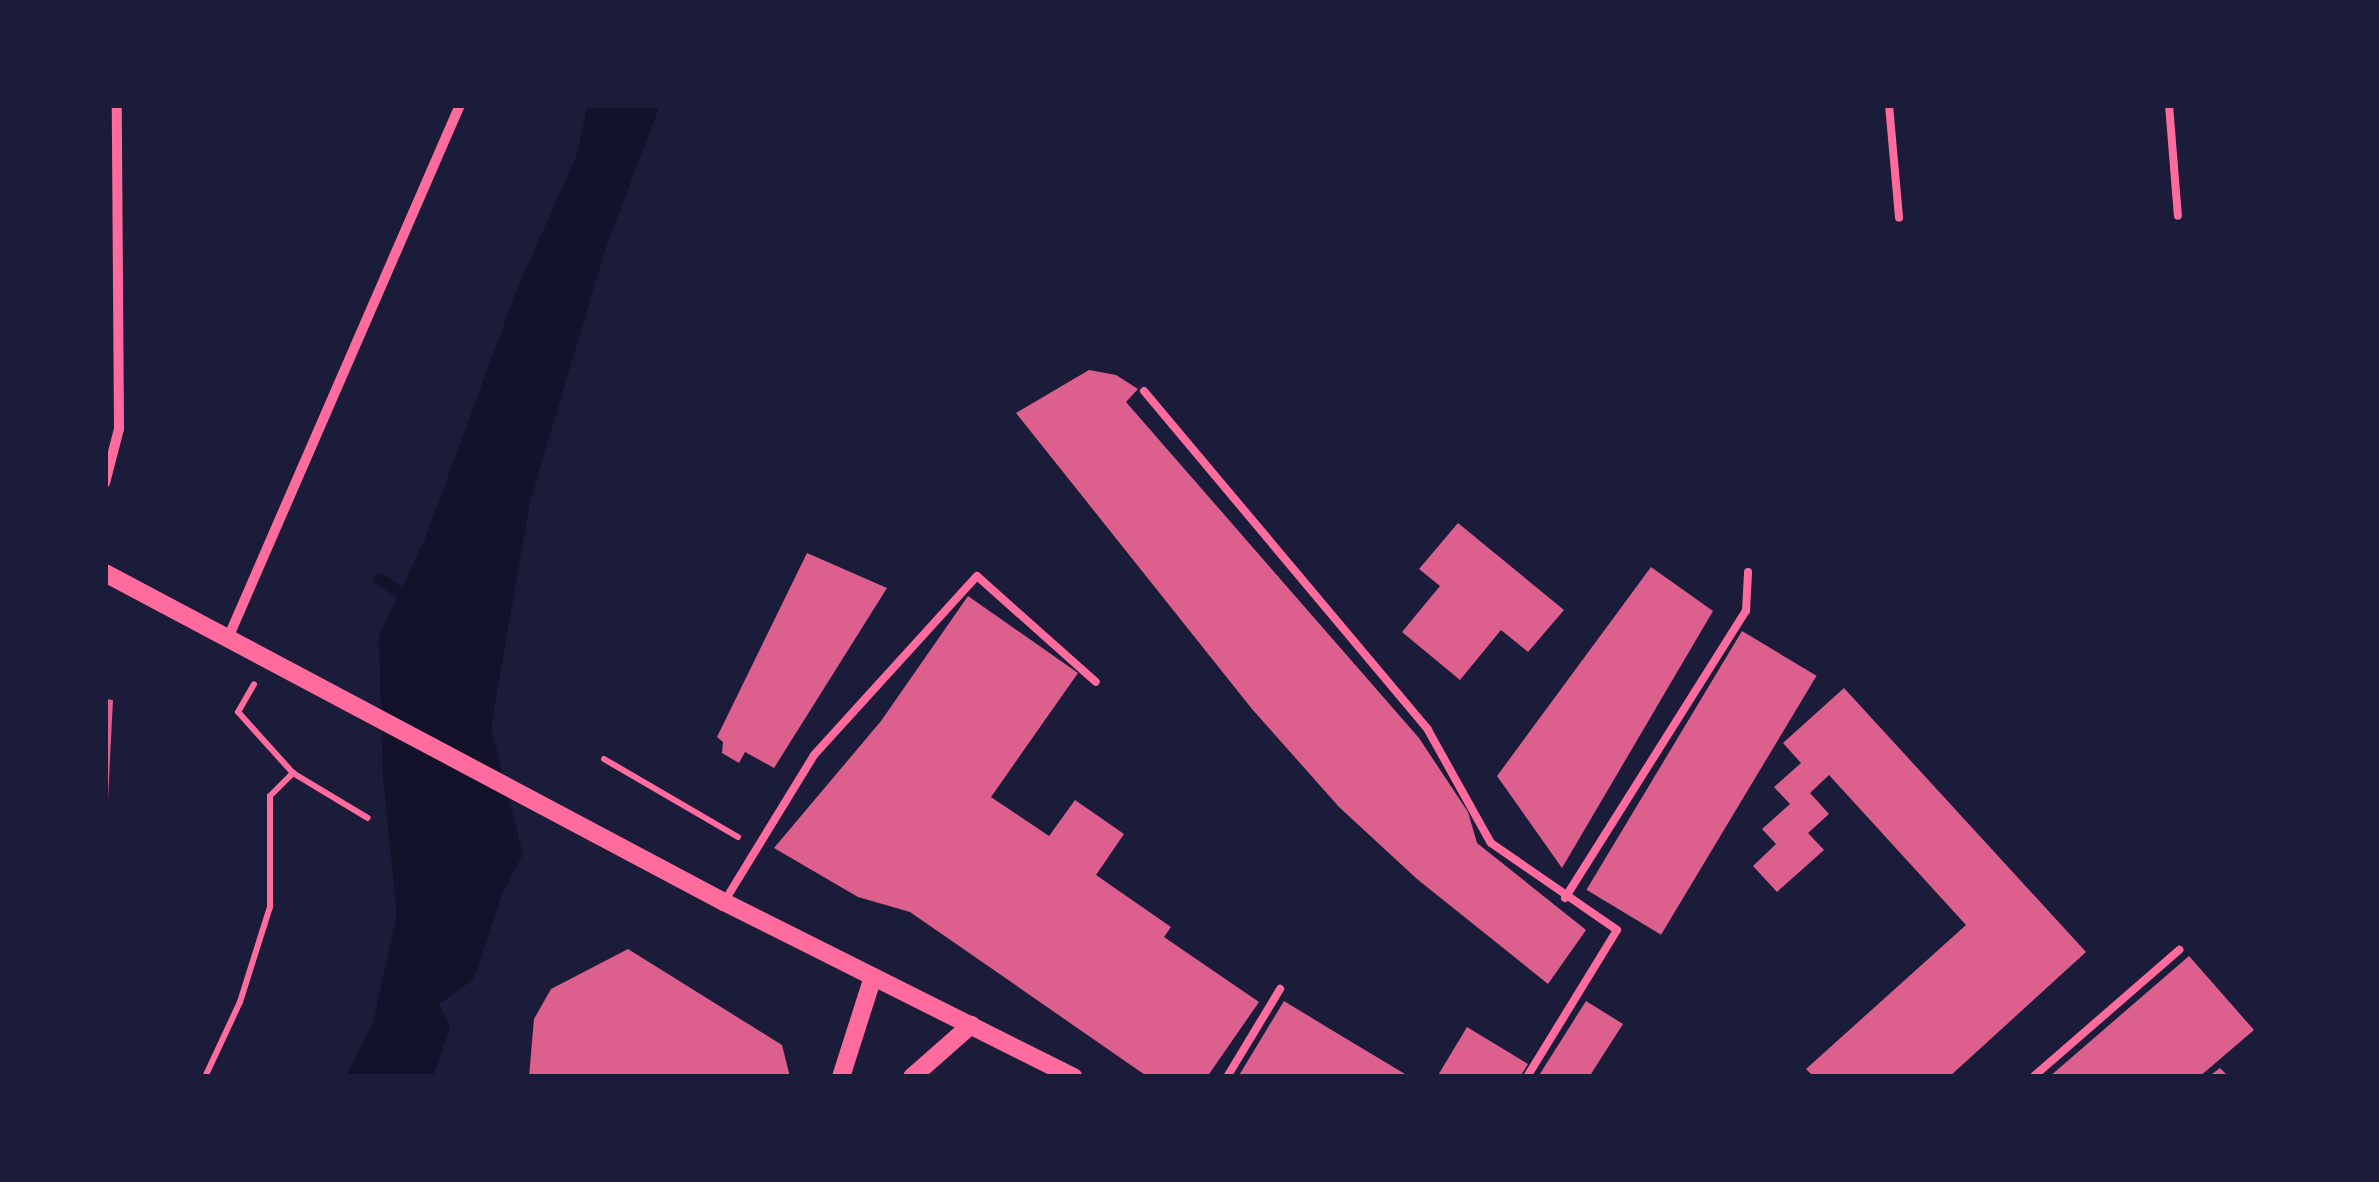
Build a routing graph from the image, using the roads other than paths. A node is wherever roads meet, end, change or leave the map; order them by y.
1 (117, 105) edge
2 (460, 105) edge
3 (1889, 105) edge
4 (2169, 105) edge
5 (2178, 216) dead end
6 (1899, 218) dead end
7 (1144, 391) dead end
8 (105, 483) edge
9 (105, 572) edge
10 (1748, 572) dead end
11 (228, 638) junction
12 (1096, 682) dead end
13 (1566, 898) junction
14 (724, 902) junction
15 (2178, 950) dead end
16 (872, 977) junction
17 (1280, 988) dead end
18 (971, 1026) junction
19 (841, 1077) edge
20 (912, 1077) edge
21 (1074, 1077) edge
22 (1227, 1077) edge
23 (1527, 1077) edge
24 (2033, 1077) edge

1 - 8 street
2 - 11 street
3 - 6 lane
4 - 5 lane
7 - 13 lane
9 - 11 street
10 - 13 lane
11 - 14 street
12 - 14 lane
13 - 23 lane
14 - 16 street
15 - 24 lane
16 - 18 street
16 - 19 street
17 - 22 lane
18 - 20 street
18 - 21 street

